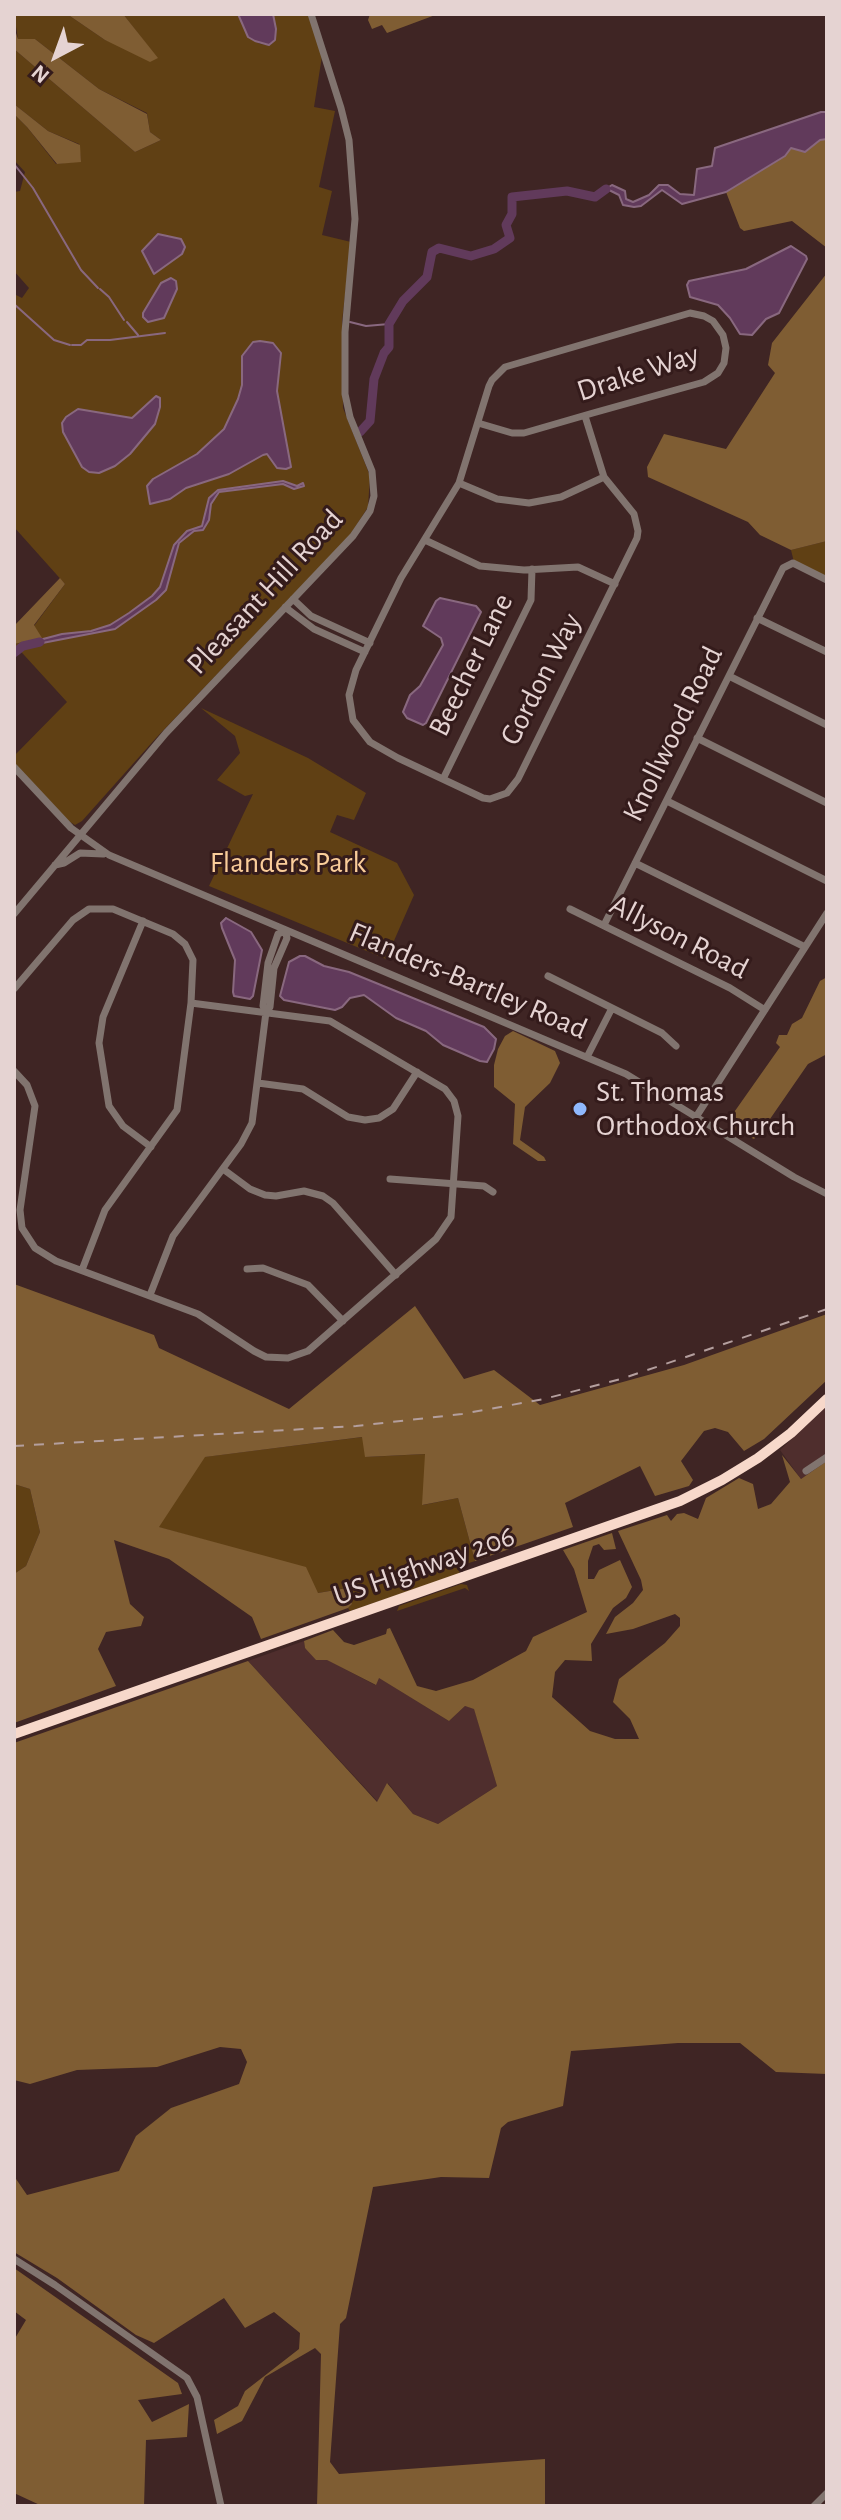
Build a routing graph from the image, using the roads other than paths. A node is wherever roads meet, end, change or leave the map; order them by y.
1 (311, 14) edge
2 (585, 416) junction
3 (478, 423) junction
4 (604, 477) junction
5 (459, 483) junction
6 (425, 540) junction
7 (532, 569) junction
8 (827, 580) edge
9 (615, 584) junction
10 (293, 599) junction
11 (285, 607) junction
12 (757, 618) junction
13 (370, 643) junction
14 (365, 652) junction
15 (827, 652) edge
16 (729, 676) junction
17 (351, 711) joint
18 (827, 725) edge
19 (697, 738) junction
20 (14, 767) edge
21 (443, 779) junction
22 (667, 801) junction
23 (827, 803) edge
24 (79, 836) junction
25 (109, 855) junction
26 (635, 863) junction
27 (55, 865) junction
28 (827, 881) edge
29 (570, 909) dead end
30 (827, 913) edge
31 (14, 914) edge
32 (143, 921) junction
33 (604, 925) junction
34 (285, 931) junction
35 (805, 947) junction
36 (548, 976) dead end
37 (14, 989) edge
38 (191, 1003) junction
39 (612, 1008) junction
40 (765, 1010) junction
41 (266, 1012) junction
42 (676, 1046) dead end
43 (587, 1057) junction
44 (14, 1071) edge
45 (417, 1072) junction
46 (258, 1083) junction
47 (696, 1117) junction
48 (151, 1147) junction
49 (223, 1169) junction
50 (390, 1179) dead end
51 (454, 1183) junction
52 (493, 1192) dead end
53 (827, 1194) edge
54 (247, 1269) dead end
55 (82, 1270) junction
56 (396, 1275) junction
57 (150, 1295) junction
58 (343, 1321) junction
59 (827, 1399) edge
60 (827, 1457) edge
61 (806, 1471) dead end
62 (14, 1734) edge
63 (14, 2259) edge
64 (827, 2493) edge
65 (221, 2506) edge
66 (814, 2506) edge

1 - 10 street, Pleasant Hill Road
2 - 3 street, Drake Way
2 - 3 street, Drake Way
2 - 4 street, Gordon Way
3 - 5 street, Drake Way
4 - 5 street
4 - 9 street, Gordon Way
5 - 6 street, Drake Way
6 - 7 street
6 - 13 street, Drake Way
7 - 9 street
7 - 21 street, Beecher Lane
8 - 12 street, Knollwood Road
9 - 21 street, Gordon Way
10 - 11 street, Pleasant Hill Road
10 - 13 street
11 - 14 street
11 - 24 street, Pleasant Hill Road
12 - 15 street
12 - 16 street, Knollwood Road
13 - 14 street, Drake Way
14 - 17 street, Drake Way
16 - 18 street
16 - 19 street, Knollwood Road
17 - 21 street, Gordon Way
19 - 22 street, Knollwood Road
19 - 23 street
20 - 24 street, Flanders-Bartley Road
22 - 26 street, Knollwood Road
22 - 28 street
24 - 25 street, Flanders-Bartley Road
24 - 27 street, Pleasant Hill Road
25 - 27 street
25 - 34 street, Flanders-Bartley Road
26 - 33 street, Knollwood Road
26 - 35 street
27 - 31 street, Pleasant Hill Road
29 - 33 street, Allyson Road
30 - 35 street
32 - 37 street
32 - 38 street
32 - 48 street
33 - 40 street, Allyson Road
34 - 41 street
34 - 43 street, Flanders-Bartley Road
35 - 40 street
36 - 39 street
38 - 41 street
38 - 48 street
39 - 42 street
39 - 43 street
40 - 47 street
41 - 45 street
41 - 46 street
43 - 47 street, Flanders-Bartley Road
44 - 55 street
45 - 46 street
45 - 51 street
46 - 49 street
47 - 53 street, Flanders-Bartley Road
48 - 55 street
49 - 56 street
49 - 57 street
50 - 51 street
51 - 52 street
51 - 56 street
54 - 58 street
55 - 57 street
56 - 58 street
57 - 58 street
59 - 62 highway, US Highway 206
60 - 61 street
63 - 65 street
64 - 66 street

